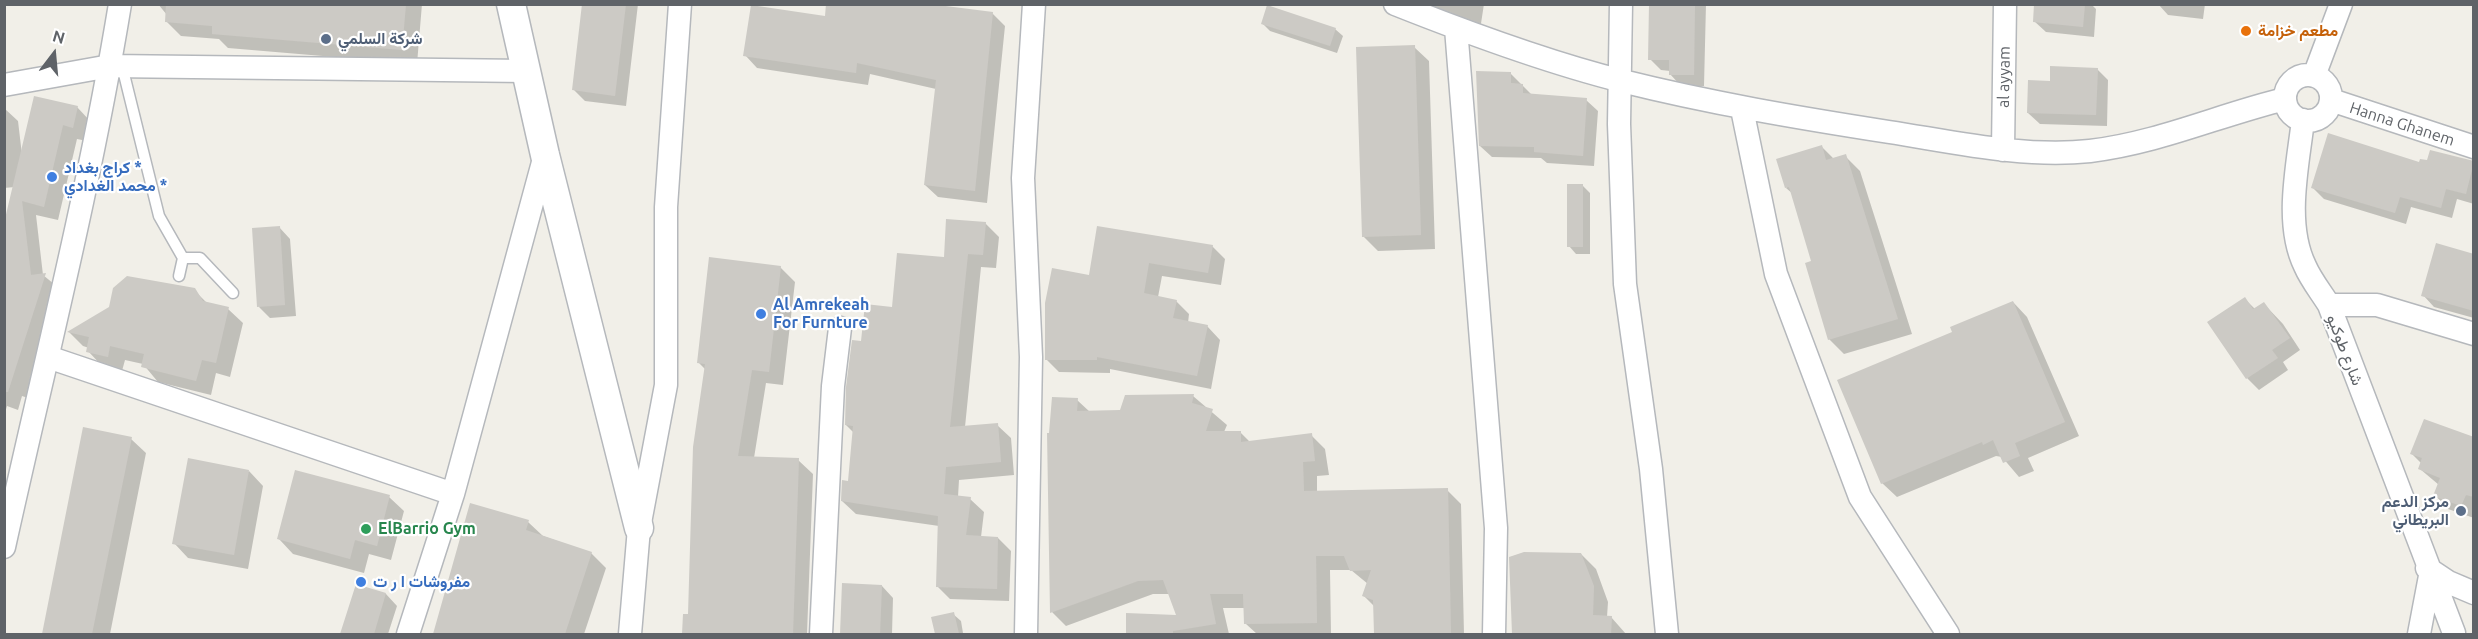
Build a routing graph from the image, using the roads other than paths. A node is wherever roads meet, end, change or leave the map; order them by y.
1 (120, 4) edge
2 (511, 4) edge
3 (680, 4) edge
4 (1034, 4) edge
5 (1395, 4) edge
6 (1621, 4) edge
7 (2005, 4) edge
8 (2341, 4) edge
9 (1456, 28) junction
10 (116, 66) junction
11 (526, 71) junction
12 (2314, 76) junction
13 (1620, 81) junction
14 (4, 85) edge
15 (2285, 99) junction
16 (2331, 100) junction
17 (1742, 109) junction
18 (2303, 120) junction
19 (2474, 147) edge
20 (2003, 150) junction
21 (545, 155) junction
22 (183, 258) junction
23 (179, 276) dead end
24 (233, 292) dead end
25 (2329, 306) junction
26 (840, 328) dead end
27 (2474, 334) edge
28 (48, 357) junction
29 (453, 494) junction
30 (639, 528) junction
31 (4, 546) edge
32 (2428, 572) junction
33 (2474, 593) edge
34 (408, 634) edge
35 (630, 634) edge
36 (820, 634) edge
37 (1026, 634) edge
38 (1494, 634) edge
39 (1667, 634) edge
40 (1948, 634) edge
41 (2420, 634) edge
42 (2455, 634) edge

1 - 10 street
2 - 11 street
3 - 30 street
4 - 37 street
5 - 9 street
6 - 13 street
7 - 20 street, al ayyam
8 - 12 street
9 - 13 street
9 - 38 street
10 - 11 street
10 - 14 street
10 - 22 lane
10 - 28 street
11 - 21 street
12 - 15 street
12 - 16 street
13 - 17 street
13 - 39 street
15 - 18 street
15 - 20 street
16 - 18 street
16 - 19 street, Hanna Ghanem
17 - 20 street
17 - 40 street
18 - 25 street, شارع طوكيو
21 - 29 street
21 - 30 street
22 - 23 lane
22 - 24 lane
25 - 27 street
25 - 32 street, شارع طوكيو
26 - 36 street
28 - 29 street
28 - 31 street
29 - 34 street
30 - 35 street
32 - 33 street
32 - 41 street
32 - 42 street, شارع طوكيو
41 - 42 street

